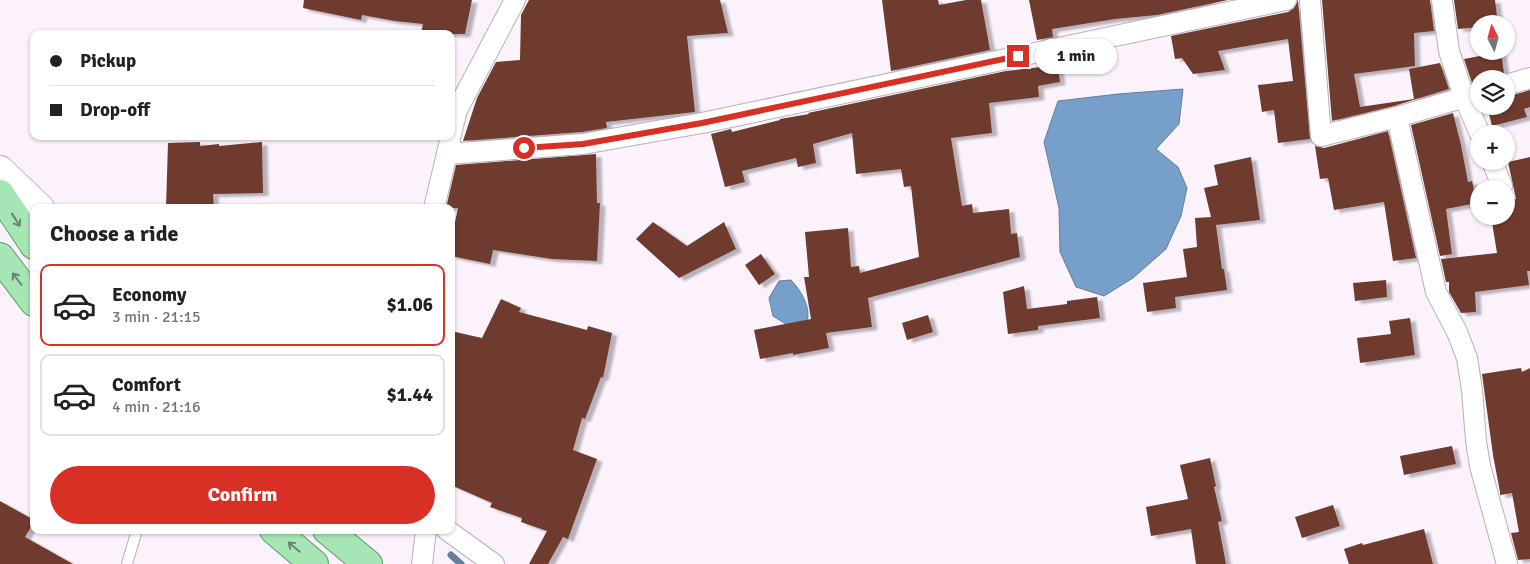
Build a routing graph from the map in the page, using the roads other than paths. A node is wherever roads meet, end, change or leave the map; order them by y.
1 (515, 0) edge
2 (1286, 0) edge
3 (1310, 0) edge
4 (1442, 0) edge
5 (1530, 78) edge
6 (1515, 82) edge
7 (1470, 91) edge
8 (1470, 96) edge
9 (1397, 117) junction
10 (455, 119) edge
11 (450, 141) edge
12 (0, 170) edge
13 (0, 194) edge
14 (36, 204) edge
15 (435, 204) edge
16 (30, 239) edge
17 (0, 257) edge
18 (30, 297) edge
19 (136, 534) edge
20 (279, 534) edge
21 (333, 534) edge
22 (426, 534) edge
23 (453, 534) edge
24 (352, 548) edge
25 (127, 564) edge
26 (314, 564) edge
27 (422, 564) edge
28 (494, 564) edge
29 (1507, 564) edge

1 - 10 street
2 - 11 street
3 - 9 street
4 - 7 street
5 - 6 street
8 - 9 street
9 - 29 street
11 - 15 street
12 - 14 main road
13 -> 16 main road
18 -> 17 main road
19 - 25 lane
26 -> 20 main road
21 - 24 main road
22 - 27 street
23 - 28 street

